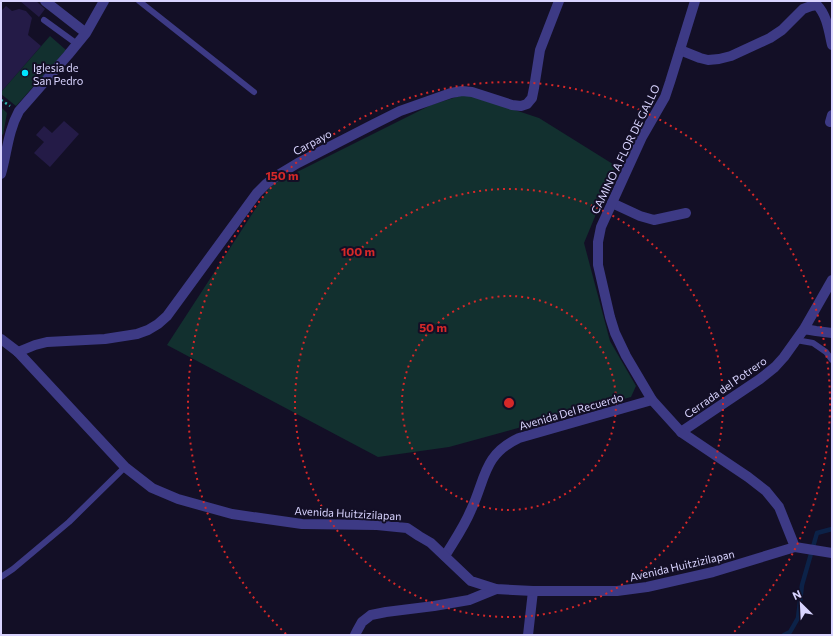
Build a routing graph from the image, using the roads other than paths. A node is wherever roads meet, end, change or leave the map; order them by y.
1 (45, 1) edge
2 (104, 1) edge
3 (139, 1) edge
4 (559, 1) edge
5 (695, 1) edge
6 (44, 20) dead end
7 (86, 33) junction
8 (77, 44) junction
9 (832, 45) edge
10 (680, 50) junction
11 (254, 92) dead end
12 (1, 174) edge
13 (612, 203) junction
14 (686, 213) dead end
15 (832, 280) edge
16 (804, 329) junction
17 (832, 333) edge
18 (1, 339) edge
19 (796, 340) junction
20 (18, 352) junction
21 (832, 360) edge
22 (652, 400) junction
23 (681, 432) junction
24 (125, 467) junction
25 (800, 548) junction
26 (830, 552) edge
27 (445, 556) junction
28 (1, 576) edge
29 (496, 590) junction
30 (533, 591) junction
31 (355, 635) edge
32 (528, 635) edge

1 - 7 street
2 - 7 street
3 - 11 lane
4 - 20 street, Carpayo
5 - 10 street, CAMINO A FLOR DE GALLO
6 - 8 lane
7 - 8 street
8 - 12 street
9 - 10 street
10 - 13 street, CAMINO A FLOR DE GALLO
13 - 14 street
13 - 22 street, CAMINO A FLOR DE GALLO
15 - 16 street, Cerrada del Potrero
16 - 17 street
16 - 19 street, Cerrada del Potrero
18 - 20 street, Avenida Huitzizilapan
19 - 21 lane
19 - 23 street, Cerrada del Potrero
20 - 24 street, Avenida Huitzizilapan
22 - 23 street, CAMINO A FLOR DE GALLO
22 - 27 street, Avenida Del Recuerdo
23 - 25 street, CAMINO A FLOR DE GALLO
24 - 27 street, Avenida Huitzizilapan
24 - 28 lane
25 - 26 street
25 - 30 street, Avenida Huitzizilapan
27 - 29 street, Avenida Huitzizilapan
29 - 30 street, Avenida Huitzizilapan
29 - 31 street
30 - 32 street

